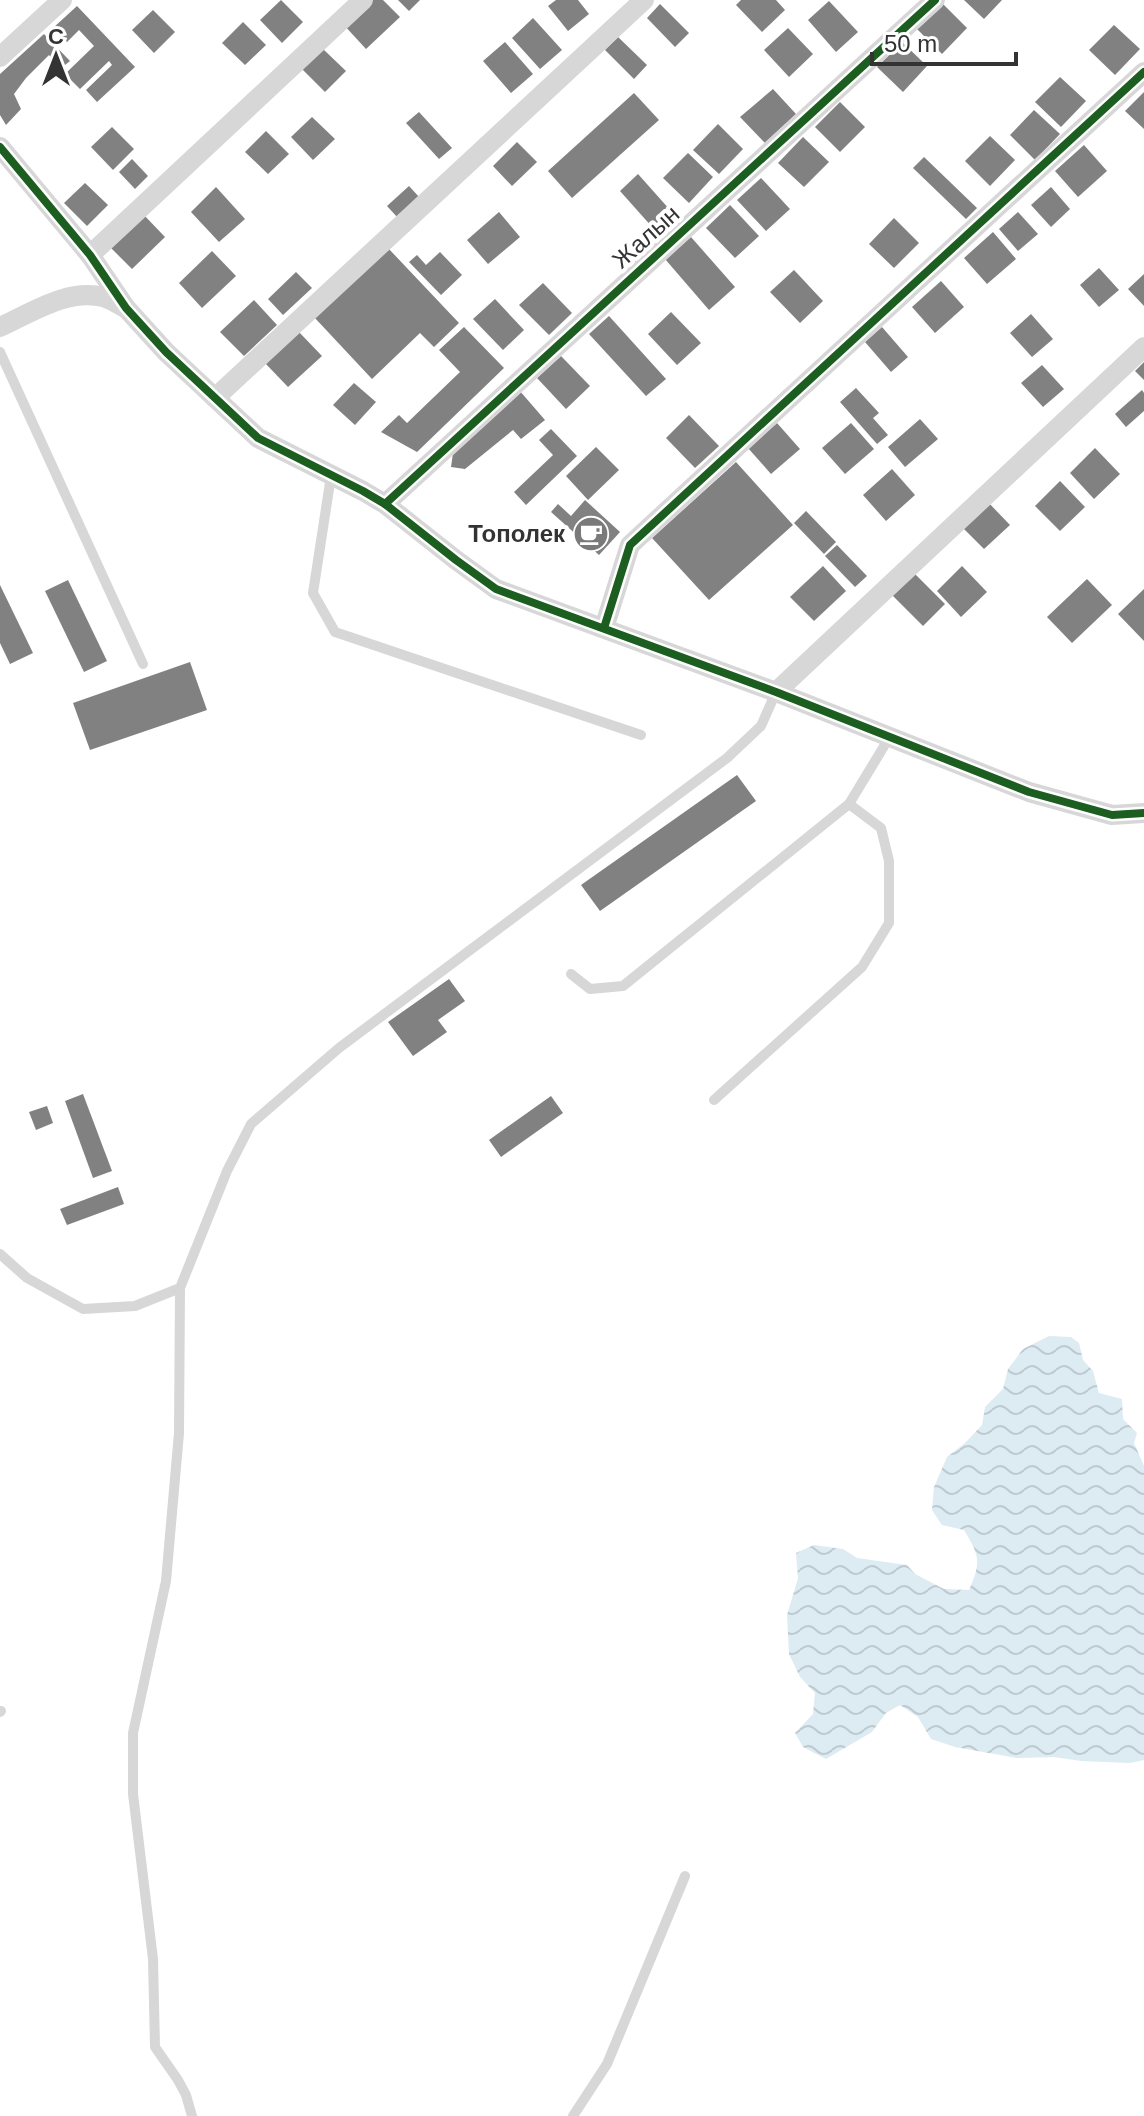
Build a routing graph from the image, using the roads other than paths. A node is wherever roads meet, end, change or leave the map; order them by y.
1 (62, 0) edge
2 (363, 0) edge
3 (644, 0) edge
4 (935, 0) edge
5 (0, 57) edge
6 (1144, 72) edge
7 (0, 147) edge
8 (90, 255) junction
9 (126, 308) junction
10 (0, 327) edge
11 (1144, 347) edge
12 (0, 352) edge
13 (215, 398) junction
14 (331, 476) junction
15 (385, 504) junction
16 (604, 628) junction
17 (143, 664) dead end
18 (776, 692) junction
19 (641, 735) dead end
20 (889, 738) junction
21 (849, 804) junction
22 (1144, 813) edge
23 (571, 974) dead end
24 (714, 1100) dead end
25 (0, 1254) edge
26 (180, 1288) junction
27 (685, 1876) dead end
28 (192, 2116) edge
29 (573, 2116) edge

1 - 5 street
2 - 8 street
3 - 13 street
4 - 15 street, Жалын
6 - 16 street
7 - 8 street
8 - 9 street
9 - 10 street
9 - 13 street
11 - 18 street
12 - 17 lane
13 - 14 street
14 - 15 street
14 - 19 lane
15 - 16 street
16 - 18 street
18 - 20 street
18 - 26 lane
20 - 21 lane
20 - 22 street
21 - 23 lane
21 - 24 lane
25 - 26 lane
26 - 28 lane
27 - 29 lane

